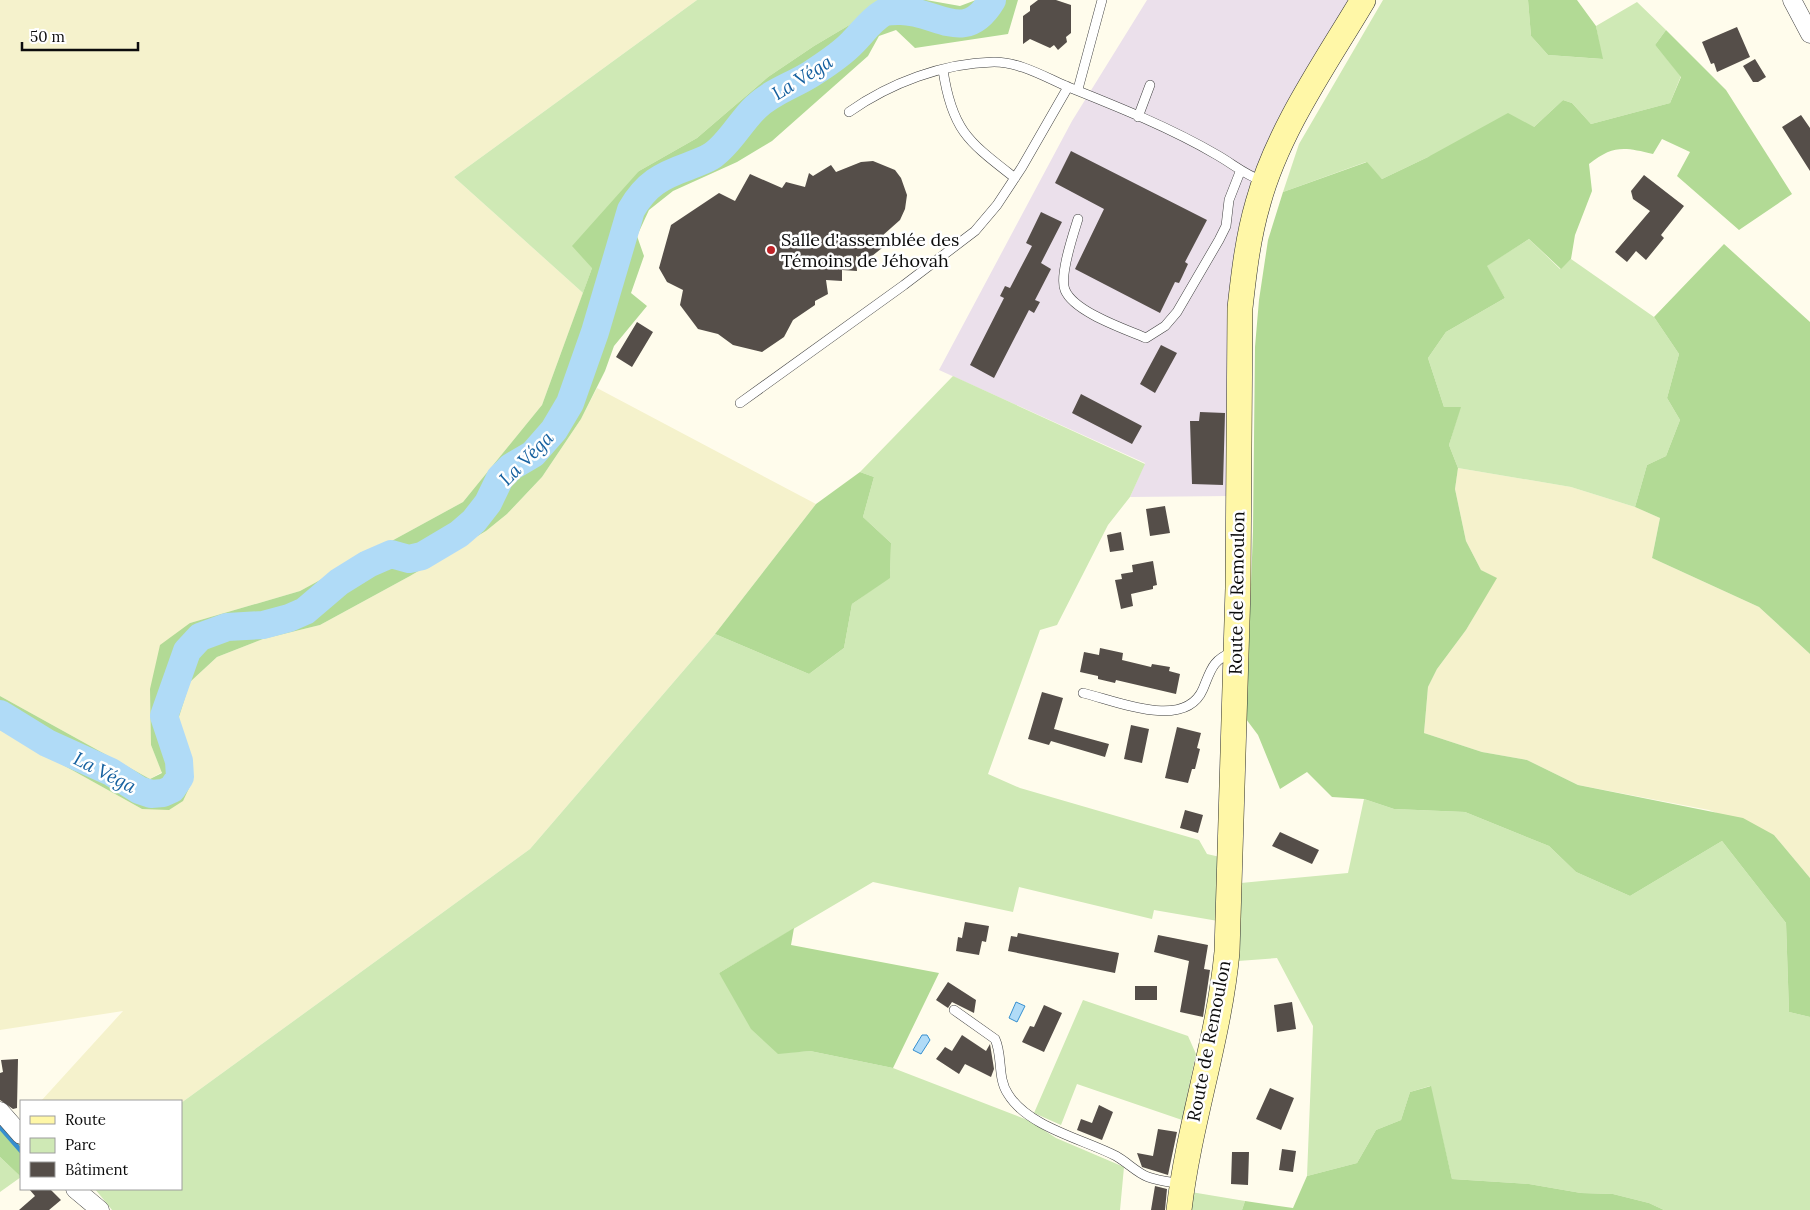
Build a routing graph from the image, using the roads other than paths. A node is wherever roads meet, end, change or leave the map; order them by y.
1 (1102, 0) edge
2 (1363, 0) edge
3 (1792, 0) edge
4 (1810, 34) edge
5 (944, 70) junction
6 (1150, 85) dead end
7 (1068, 87) junction
8 (1078, 89) junction
9 (849, 112) dead end
10 (1138, 117) junction
11 (1240, 172) junction
12 (1015, 178) junction
13 (1265, 182) junction
14 (1078, 219) dead end
15 (740, 404) dead end
16 (1236, 651) junction
17 (1084, 693) dead end
18 (954, 1010) dead end
19 (0, 1111) edge
20 (20, 1134) edge
21 (1182, 1184) junction
22 (76, 1190) edge
23 (100, 1210) edge
24 (1179, 1210) edge

1 - 8 lane
2 - 13 main road, Route de Remoulon
3 - 4 street
5 - 7 lane
5 - 9 lane
5 - 12 lane
6 - 10 lane
7 - 8 lane
7 - 12 lane
8 - 10 lane
10 - 11 lane
11 - 13 lane
11 - 14 lane
12 - 15 lane
13 - 16 main road, Route de Remoulon
16 - 17 lane
16 - 21 main road, Route de Remoulon
18 - 21 lane
19 - 20 street
21 - 24 main road, Route de Remoulon
22 - 23 street

